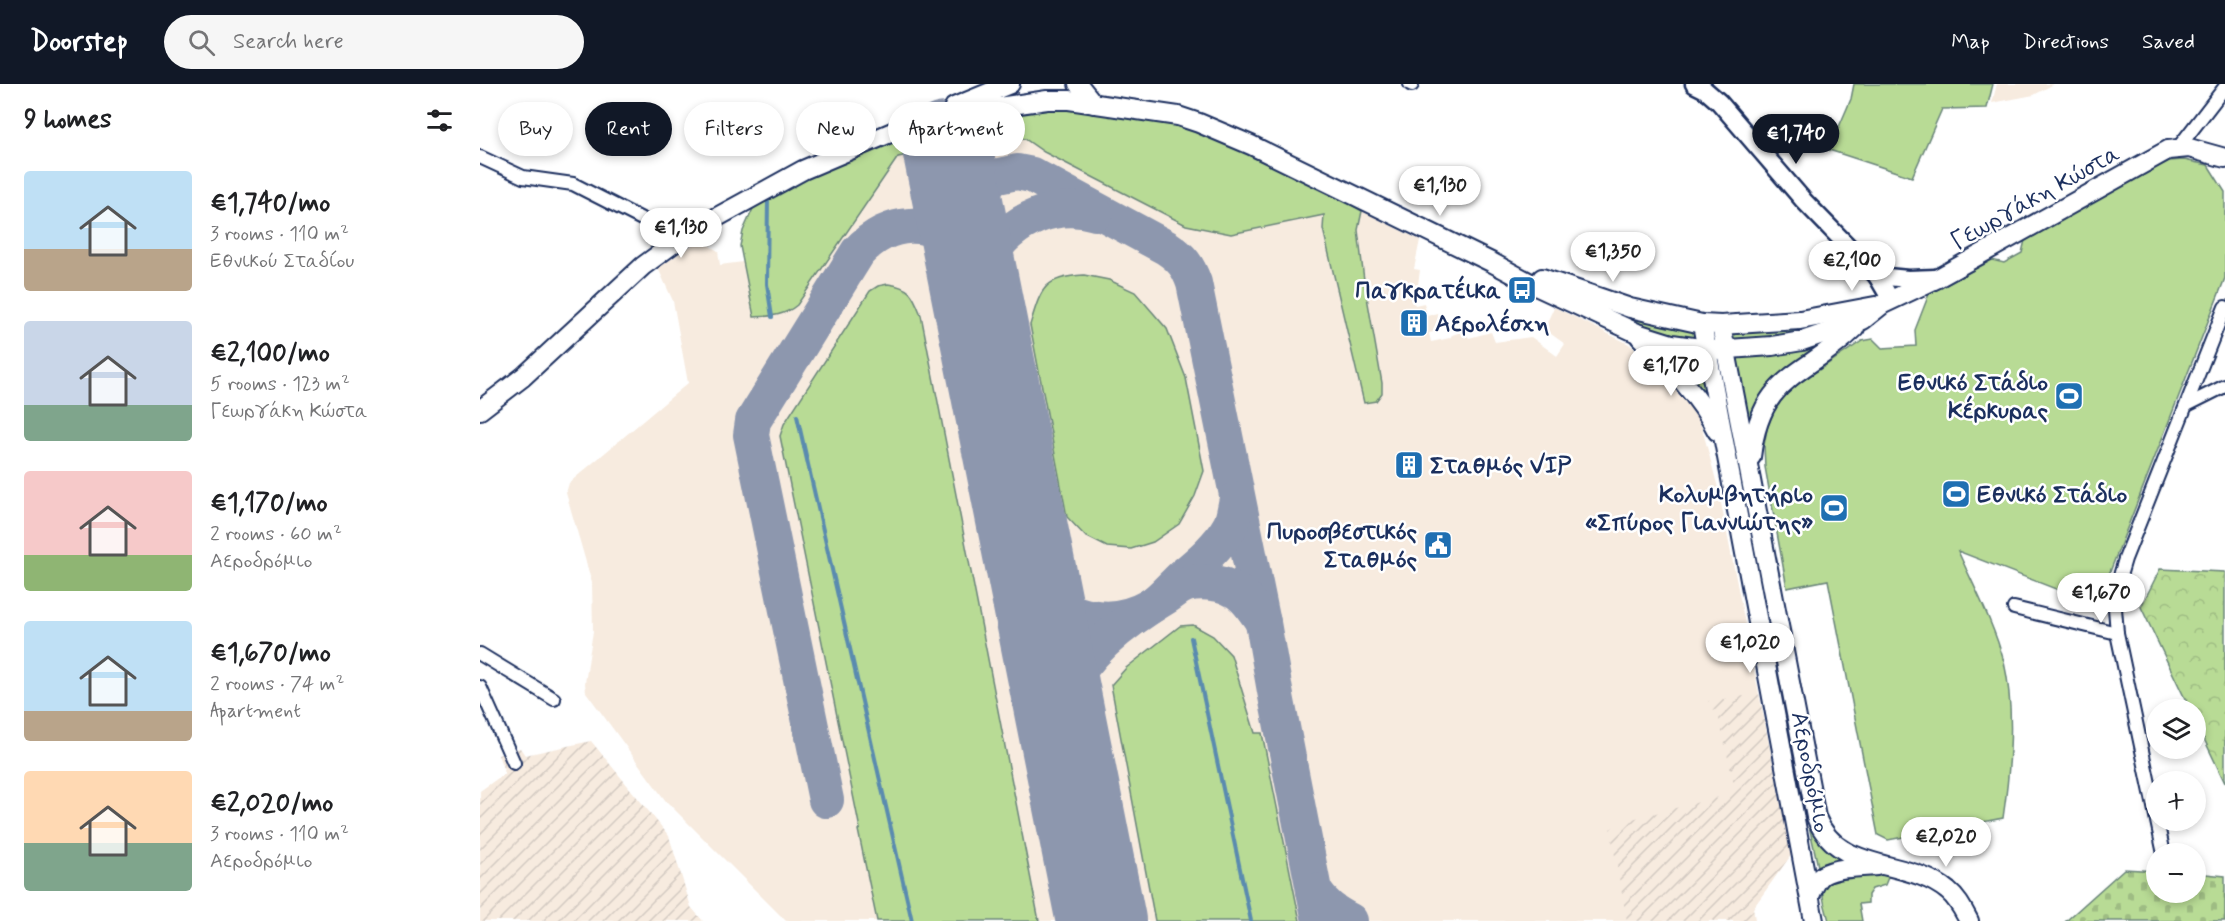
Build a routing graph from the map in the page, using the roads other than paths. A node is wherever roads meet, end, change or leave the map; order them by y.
1 (1010, 84) edge
2 (1016, 84) edge
3 (1694, 84) edge
4 (2225, 87) edge
5 (1077, 95) edge
6 (966, 102) edge
7 (1025, 102) edge
8 (888, 134) edge
9 (2178, 148) junction
10 (480, 157) edge
11 (2225, 158) edge
12 (679, 238) junction
13 (1491, 262) junction
14 (1877, 276) junction
15 (1938, 278) junction
16 (1887, 302) junction
17 (2225, 307) edge
18 (1863, 320) junction
19 (1702, 324) junction
20 (1721, 325) junction
21 (1637, 333) junction
22 (1706, 349) junction
23 (1726, 350) junction
24 (2225, 386) edge
25 (2187, 405) junction
26 (480, 410) edge
27 (1725, 446) junction
28 (1749, 474) junction
29 (2014, 608) dead end
30 (2117, 633) junction
31 (480, 654) edge
32 (1786, 669) junction
33 (1767, 670) junction
34 (480, 687) edge
35 (554, 699) dead end
36 (514, 763) dead end
37 (2162, 843) edge
38 (1884, 866) junction
39 (1810, 896) junction
40 (1814, 921) edge
41 (1969, 921) edge

1 - 6 main road, Γεωργάκη Κώστα
2 - 5 main road, Γεωργάκη Κώστα
3 - 14 street
4 - 9 street
5 - 7 main road, Γεωργάκη Κώστα
5 - 13 main road, Γεωργάκη Κώστα
8 - 12 main road, Γεωργάκη Κώστα
9 - 11 main road
9 - 15 main road, Γεωργάκη Κώστα
10 - 12 street
12 - 26 main road, Γεωργάκη Κώστα
13 - 19 main road, Γεωργάκη Κώστα
13 - 21 main road, Γεωργάκη Κώστα
14 - 15 street
14 - 16 street
15 - 16 main road, Γεωργάκη Κώστα
16 - 18 main road, Γεωργάκη Κώστα
16 - 20 main road, Γεωργάκη Κώστα
17 - 25 street
18 - 23 main road, Γεωργάκη Κώστα
18 - 28 main road
19 - 20 main road, Γεωργάκη Κώστα
19 - 22 main road, Αεροδρόμιο
20 - 23 main road, Αεροδρόμιο
21 - 22 main road, Γεωργάκη Κώστα
21 - 27 main road
22 - 23 main road, Γεωργάκη Κώστα
22 - 27 main road, Αεροδρόμιο
23 - 28 main road, Αεροδρόμιο
24 - 25 street
25 - 30 street
27 - 33 main road, Αεροδρόμιο
28 - 32 main road, Αεροδρόμιο
29 - 30 street
30 - 37 street
31 - 35 street
32 - 33 street
32 - 38 main road, Αεροδρόμιο
33 - 39 main road, Αεροδρόμιο
34 - 36 street
38 - 39 main road
38 - 41 main road, Αεροδρόμιο
39 - 40 main road, Αεροδρόμιο

